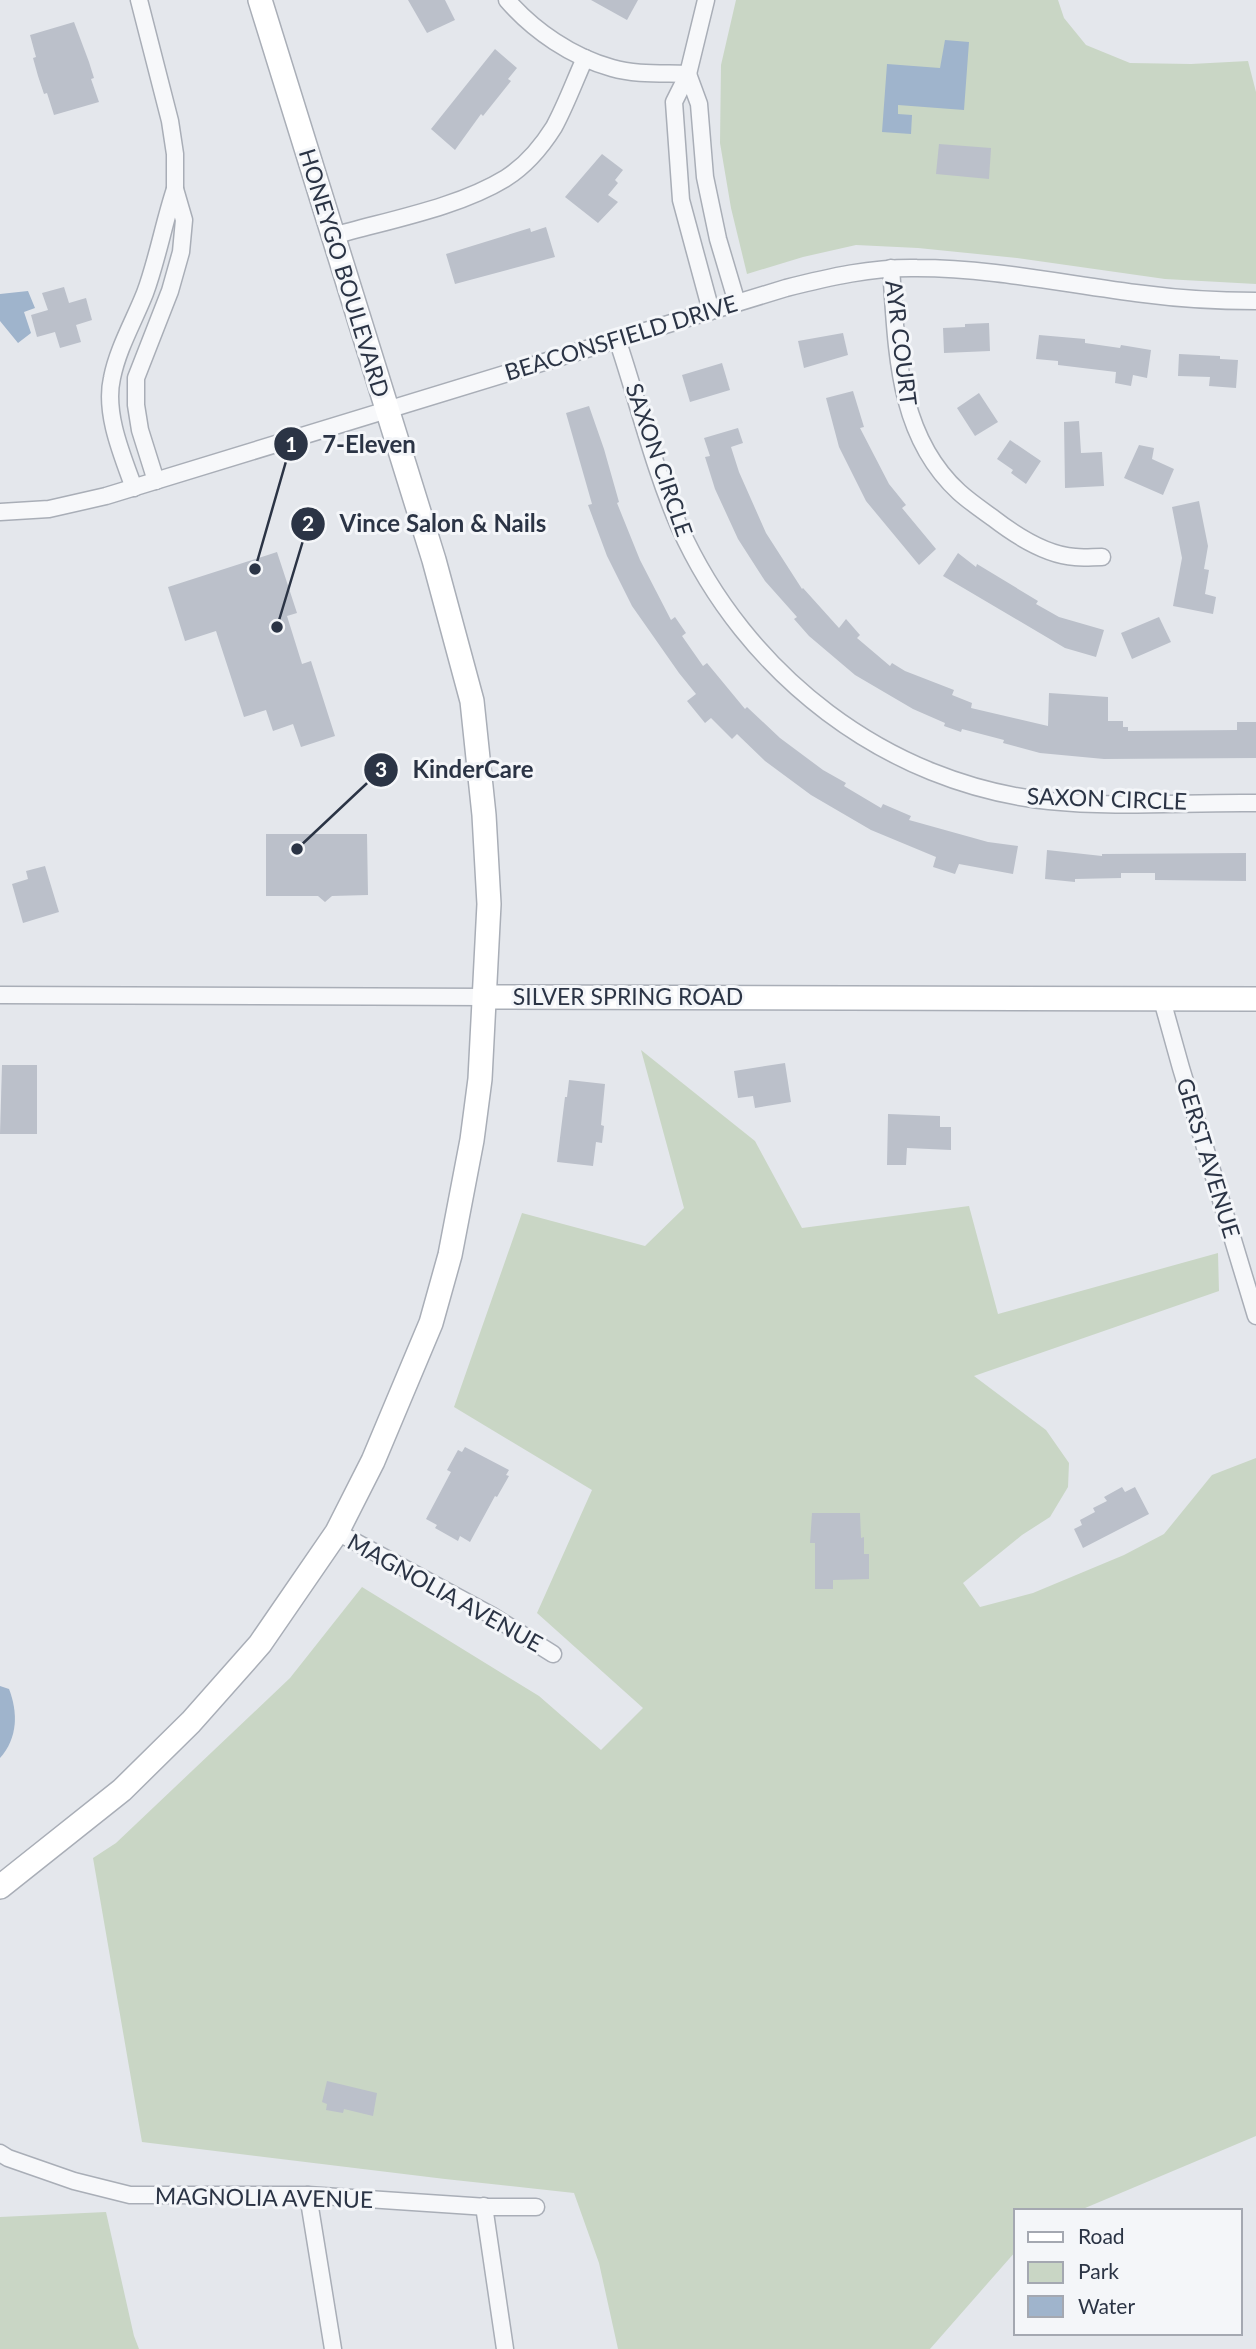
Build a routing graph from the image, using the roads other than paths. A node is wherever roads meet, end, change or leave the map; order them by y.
1 (139, 0) edge
2 (260, 0) edge
3 (507, 0) edge
4 (706, 0) edge
5 (585, 58) junction
6 (688, 74) junction
7 (175, 189) junction
8 (333, 236) junction
9 (891, 268) junction
10 (1256, 301) edge
11 (737, 303) junction
12 (711, 311) junction
13 (618, 339) junction
14 (386, 410) junction
15 (156, 481) junction
16 (134, 488) junction
17 (0, 512) edge
18 (1102, 556) dead end
19 (1256, 803) edge
20 (0, 995) edge
21 (485, 997) junction
22 (1256, 999) edge
23 (1163, 1000) junction
24 (1256, 1316) edge
25 (337, 1532) junction
26 (553, 1654) dead end
27 (0, 1886) edge
28 (0, 2153) edge
29 (308, 2195) junction
30 (484, 2206) junction
31 (536, 2207) dead end
32 (332, 2349) edge
33 (505, 2349) edge

1 - 7 street
2 - 8 main road, HONEYGO BOULEVARD
3 - 5 street
4 - 6 street
5 - 6 street
5 - 8 street
6 - 11 street
6 - 12 street
7 - 15 street
7 - 16 street
8 - 14 main road, HONEYGO BOULEVARD
9 - 10 street, BEACONSFIELD DRIVE
9 - 11 street, BEACONSFIELD DRIVE
9 - 18 street, AYR COURT
11 - 12 street, BEACONSFIELD DRIVE
12 - 13 street, BEACONSFIELD DRIVE
13 - 14 street, BEACONSFIELD DRIVE
13 - 19 street, SAXON CIRCLE
14 - 15 street, BEACONSFIELD DRIVE
14 - 21 main road, HONEYGO BOULEVARD
15 - 16 street, BEACONSFIELD DRIVE
16 - 17 street, BEACONSFIELD DRIVE
20 - 21 street, SILVER SPRING ROAD
21 - 23 main road, SILVER SPRING ROAD
21 - 25 main road, HONEYGO BOULEVARD
22 - 23 main road, SILVER SPRING ROAD
23 - 24 street, GERST AVENUE
25 - 26 street, MAGNOLIA AVENUE
25 - 27 main road, HONEYGO BOULEVARD
28 - 29 street, MAGNOLIA AVENUE
29 - 30 street, MAGNOLIA AVENUE
29 - 32 street
30 - 31 street, MAGNOLIA AVENUE
30 - 33 street

